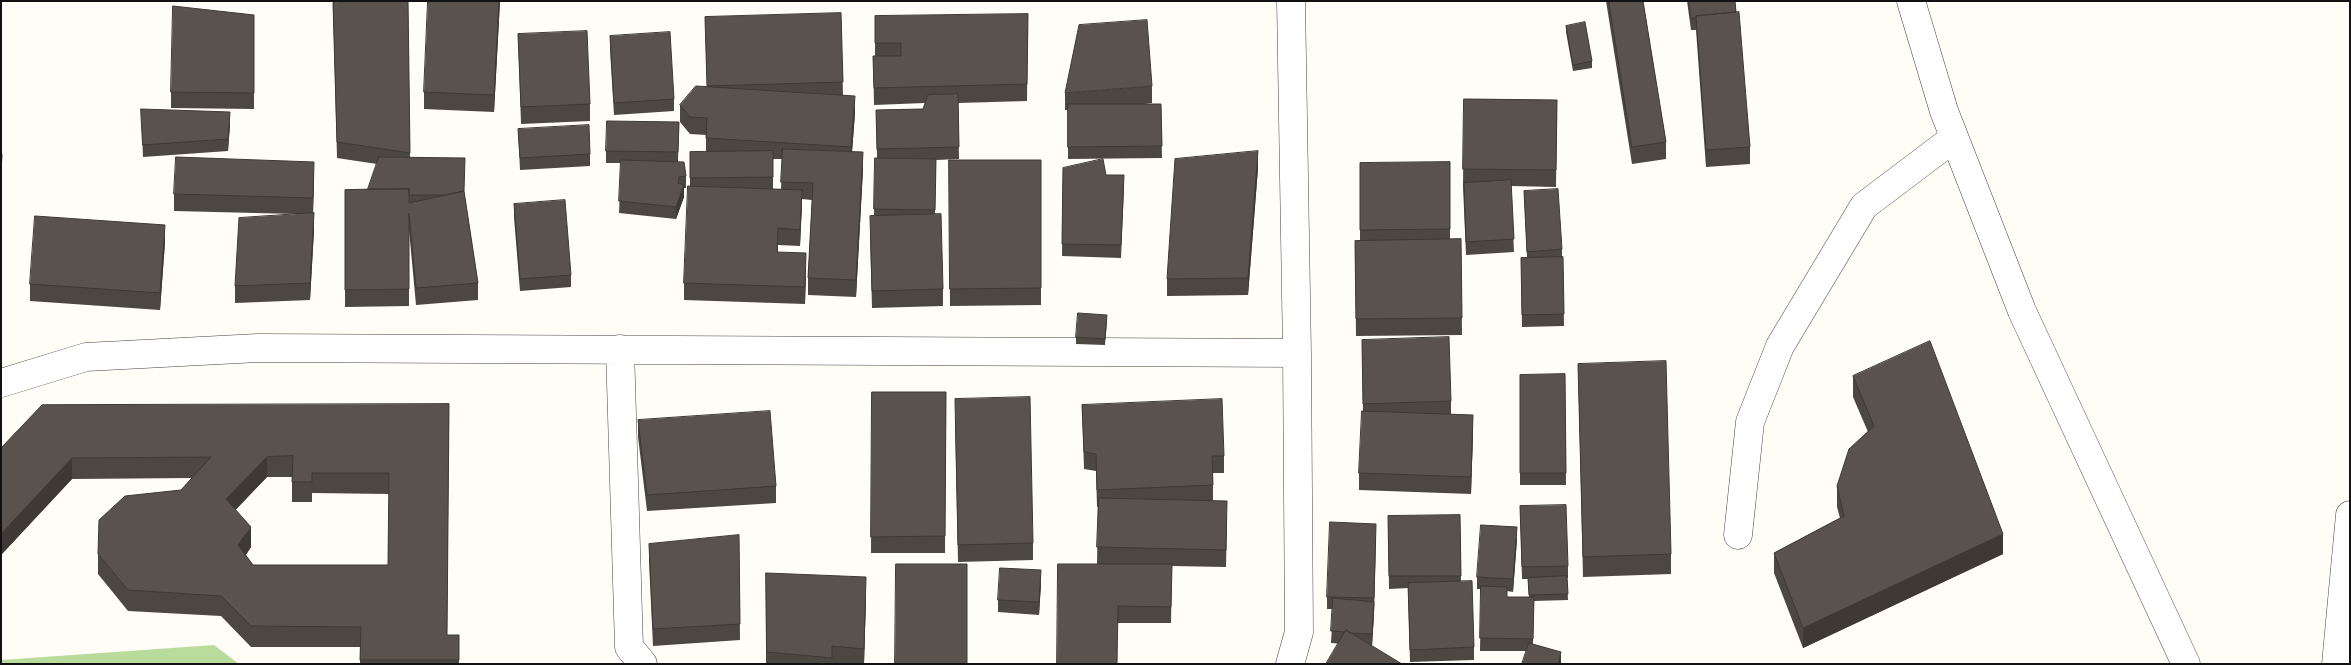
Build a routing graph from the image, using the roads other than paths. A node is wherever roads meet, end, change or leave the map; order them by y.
1 (1291, 1) edge
2 (1911, 1) edge
3 (1954, 138) junction
4 (620, 349) junction
5 (1297, 353) junction
6 (1, 383) edge
7 (2350, 515) edge
8 (1738, 535) dead end
9 (643, 664) edge
10 (1290, 664) edge
11 (2186, 664) edge
12 (2336, 664) edge

1 - 5 street
2 - 3 street
3 - 8 street
3 - 11 street
4 - 5 street
4 - 6 street
4 - 9 street
5 - 10 street
7 - 12 street

